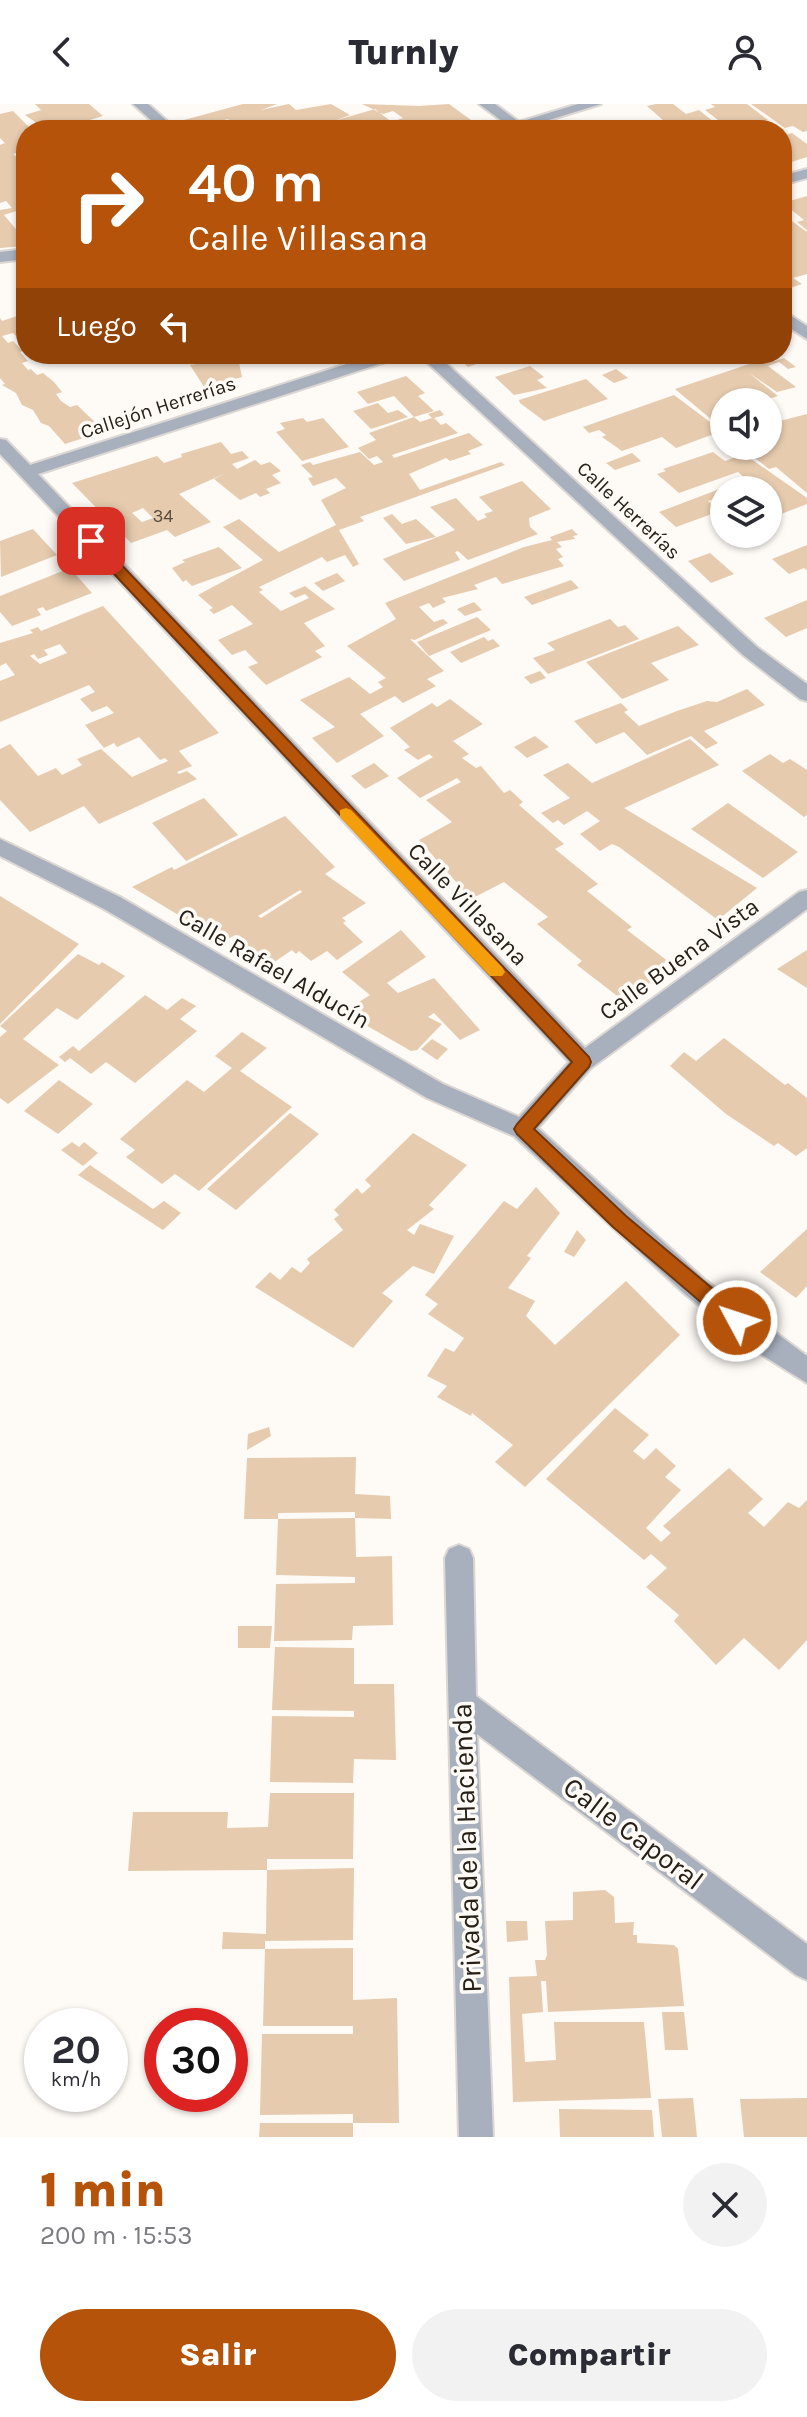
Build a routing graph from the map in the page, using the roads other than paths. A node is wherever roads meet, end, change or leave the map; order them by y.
1 (140, 104) edge
2 (486, 104) edge
3 (594, 104) edge
4 (158, 120) edge
5 (509, 120) edge
6 (545, 120) edge
7 (364, 364) edge
8 (437, 364) edge
9 (0, 444) edge
10 (27, 472) junction
11 (807, 694) edge
12 (0, 847) edge
13 (807, 898) edge
14 (583, 1062) junction
15 (523, 1129) junction
16 (807, 1371) edge
17 (459, 1558) dead end
18 (461, 1703) junction
19 (807, 1964) edge
20 (476, 2137) edge

1 - 4 street
2 - 5 street
3 - 6 street
7 - 10 street, Callejón Herrerías
8 - 11 street, Calle Herrerías
9 - 10 street, Calle Villasana
10 - 14 street, Calle Villasana
12 - 15 street, Calle Rafael Alducín
13 - 14 street, Calle Buena Vista
14 - 15 street
15 - 16 street
17 - 18 street, Privada de la Hacienda
18 - 19 street, Calle Caporal
18 - 20 street, Privada de la Hacienda

